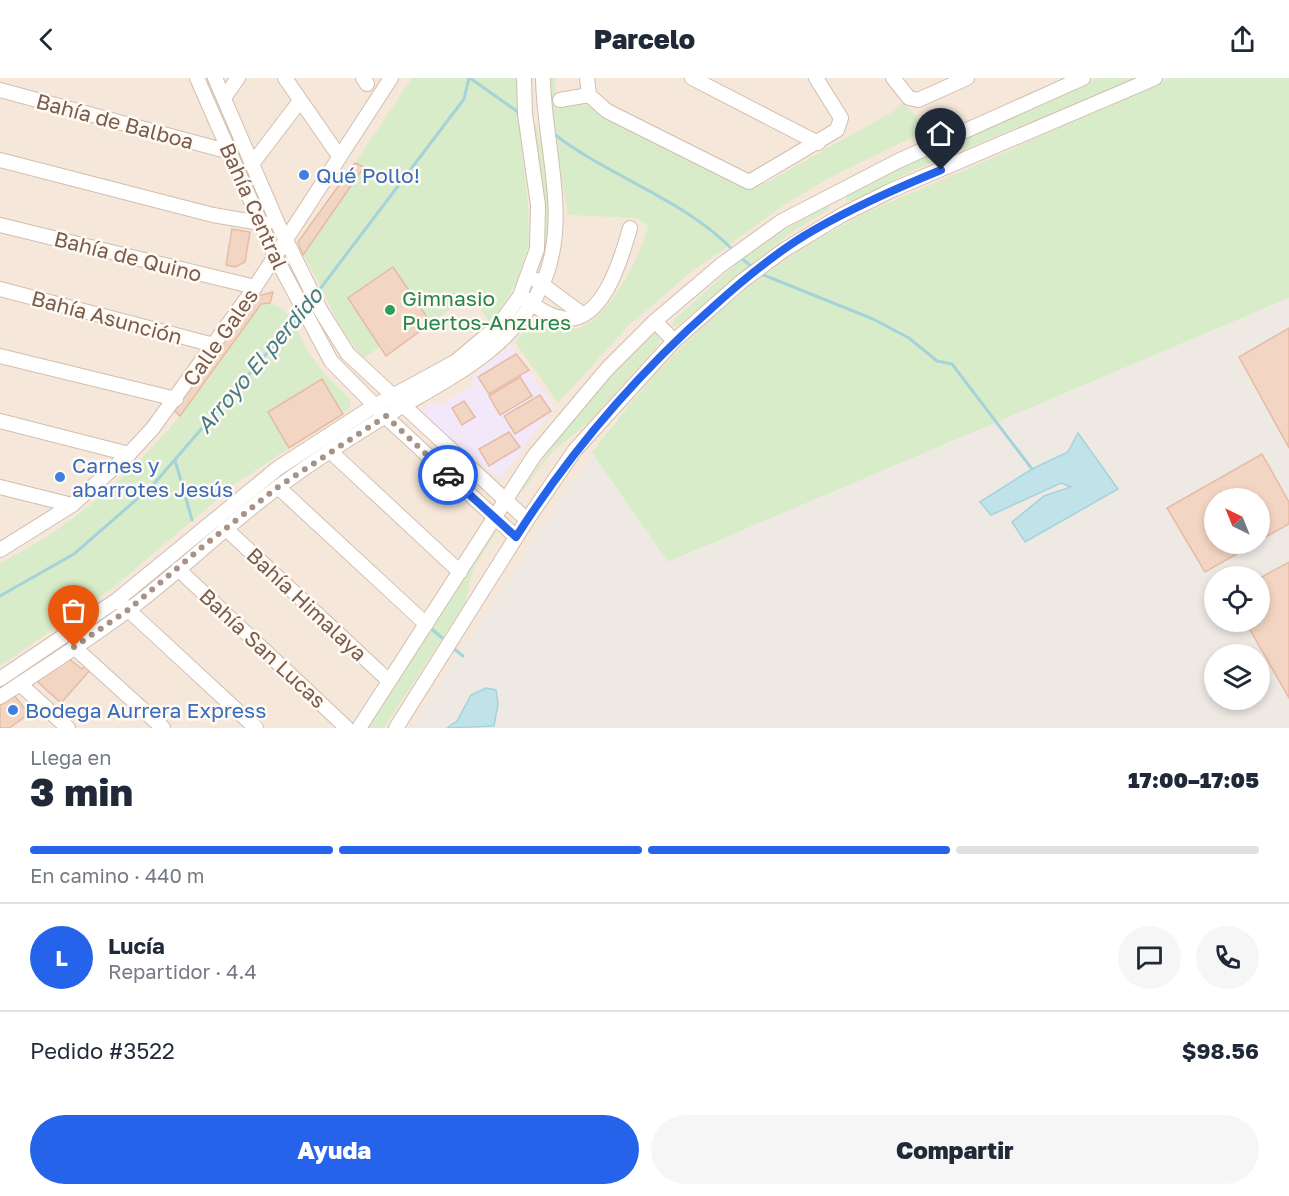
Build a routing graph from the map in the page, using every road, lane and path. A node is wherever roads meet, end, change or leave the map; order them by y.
1 (197, 78) edge
2 (215, 78) edge
3 (238, 78) edge
4 (285, 78) edge
5 (391, 78) edge
6 (524, 78) edge
7 (543, 78) edge
8 (692, 78) edge
9 (816, 78) edge
10 (967, 78) edge
11 (1083, 78) edge
12 (1155, 78) edge
13 (894, 79) edge
14 (588, 87) edge
15 (0, 90) edge
16 (224, 98) junction
17 (300, 100) junction
18 (560, 100) dead end
19 (543, 111) junction
20 (525, 114) junction
21 (818, 143) junction
22 (230, 152) junction
23 (339, 156) junction
24 (0, 160) edge
25 (252, 164) junction
26 (833, 193) junction
27 (842, 215) junction
28 (259, 223) junction
29 (278, 224) junction
30 (0, 225) edge
31 (630, 228) dead end
32 (285, 240) junction
33 (274, 256) junction
34 (529, 275) junction
35 (542, 285) junction
36 (255, 287) junction
37 (0, 289) edge
38 (520, 296) junction
39 (532, 304) junction
40 (323, 314) junction
41 (582, 314) junction
42 (655, 321) junction
43 (510, 322) junction
44 (310, 323) junction
45 (674, 341) junction
46 (214, 345) junction
47 (0, 356) edge
48 (392, 396) junction
49 (176, 399) junction
50 (374, 406) junction
51 (402, 406) junction
52 (386, 416) junction
53 (0, 421) edge
54 (331, 452) junction
55 (129, 454) junction
56 (278, 468) junction
57 (282, 484) junction
58 (0, 487) edge
59 (505, 500) junction
60 (72, 505) junction
61 (494, 518) junction
62 (527, 520) junction
63 (225, 528) junction
64 (516, 537) junction
65 (0, 550) edge
66 (178, 569) junction
67 (460, 572) junction
68 (117, 600) junction
69 (128, 610) junction
70 (426, 624) junction
71 (74, 647) junction
72 (0, 679) edge
73 (389, 681) junction
74 (20, 684) junction
75 (0, 697) edge
76 (68, 728) edge
77 (162, 728) edge
78 (256, 728) edge
79 (347, 728) edge
80 (359, 728) edge
81 (396, 728) edge

1 - 22 street, Bahía Central
2 - 16 street, Bahía Central
3 - 16 street
4 - 17 street
5 - 23 street, Calle Gales
6 - 20 street
7 - 19 street
8 - 21 street
9 - 21 street
10 - 13 street
11 - 26 street
12 - 27 street
14 - 18 street
14 - 21 street
15 - 22 street, Bahía de Balboa
16 - 25 street, Bahía Central
17 - 23 street
17 - 25 street
19 - 20 street
19 - 35 street
20 - 34 street
22 - 28 street, Bahía Central
23 - 32 street, Calle Gales
24 - 28 street
25 - 29 street, Bahía Central
26 - 27 street
26 - 42 street
27 - 45 street
28 - 29 street
28 - 33 street, Bahía Central
29 - 32 street, Bahía Central
30 - 36 street, Bahía de Quino
31 - 41 street
32 - 33 street, Calle Gales
32 - 40 street, Bahía Central
33 - 36 street, Calle Gales
33 - 44 street, Bahía Central
34 - 35 street
34 - 38 street
35 - 39 street
35 - 41 street
36 - 46 street, Calle Gales
37 - 46 street, Bahía Asunción
38 - 39 street
38 - 43 street
39 - 41 street
39 - 43 street
40 - 44 street
40 - 48 street, Bahía Central
42 - 45 street
42 - 59 street
43 - 48 street
43 - 51 street
44 - 50 street, Bahía Central
45 - 62 street
46 - 49 street, Calle Gales
47 - 49 street
48 - 50 street
48 - 51 street, Bahía Central
49 - 55 street, Calle Gales
50 - 52 street, Bahía Central
50 - 56 street
51 - 52 street
51 - 59 street, Bahía Central
52 - 54 street
52 - 61 street, Bahía Central
53 - 55 street
54 - 57 street
54 - 67 street
55 - 60 street, Calle Gales
56 - 57 street
56 - 68 street
57 - 63 street
57 - 70 street
58 - 60 street
59 - 61 street
59 - 62 street, Bahía Central
60 - 65 street, Calle Gales
61 - 64 street, Bahía Central
61 - 67 street
62 - 64 street
63 - 66 street
63 - 73 street, Bahía Himalaya
64 - 81 street
66 - 69 street
66 - 79 street, Bahía San Lucas
67 - 70 street
68 - 69 street
68 - 72 street
69 - 71 street
69 - 78 street
70 - 73 street
71 - 74 street
71 - 77 street
73 - 80 street
74 - 75 street
74 - 76 street

